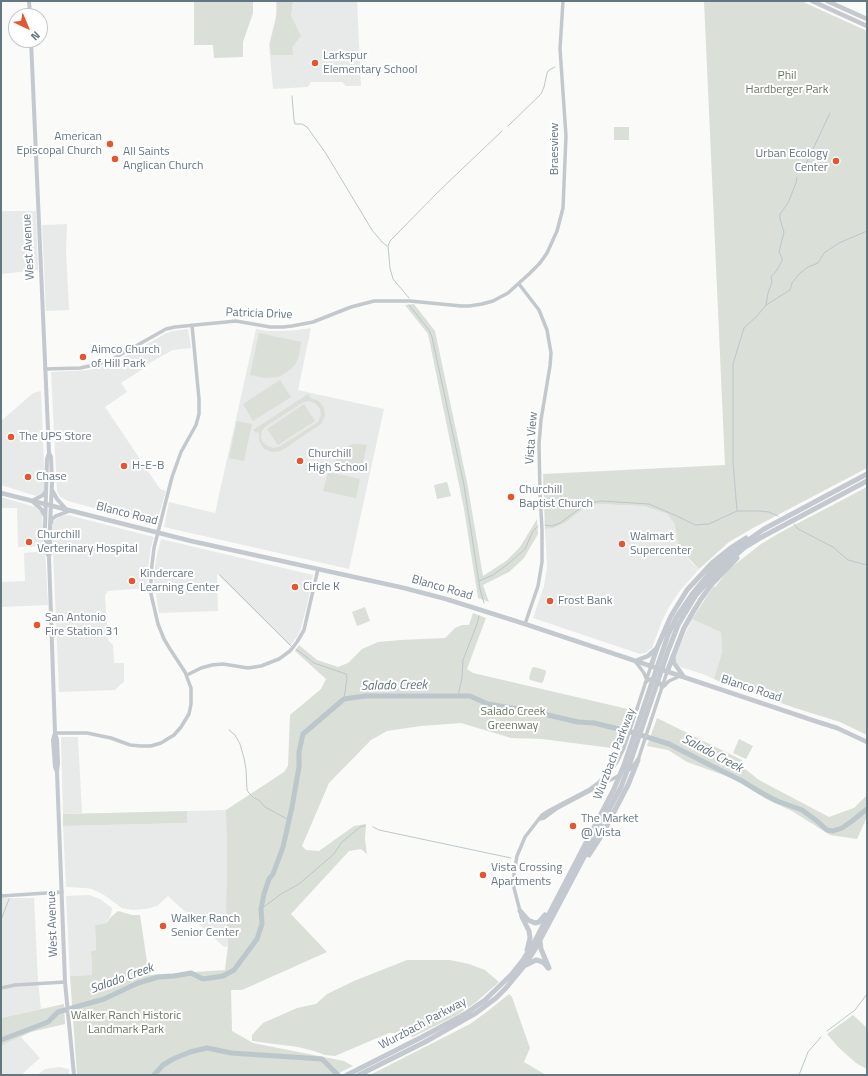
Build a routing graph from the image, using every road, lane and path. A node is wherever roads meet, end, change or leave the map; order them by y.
1 (563, 1) edge
2 (812, 1) edge
3 (827, 1) edge
4 (867, 19) edge
5 (867, 26) edge
6 (31, 48) edge
7 (519, 284) junction
8 (192, 325) junction
9 (45, 369) junction
10 (867, 474) edge
11 (867, 481) edge
12 (49, 489) junction
13 (1, 493) edge
14 (32, 501) junction
15 (48, 505) junction
16 (68, 510) junction
17 (45, 516) junction
18 (50, 525) junction
19 (764, 529) junction
20 (158, 532) junction
21 (760, 538) junction
22 (49, 557) junction
23 (318, 569) junction
24 (525, 624) junction
25 (656, 650) junction
26 (665, 651) junction
27 (673, 656) junction
28 (635, 661) junction
29 (651, 666) junction
30 (667, 672) junction
31 (187, 675) junction
32 (682, 677) junction
33 (646, 681) junction
34 (662, 688) junction
35 (55, 733) junction
36 (867, 742) edge
37 (639, 757) junction
38 (619, 785) junction
39 (540, 819) junction
40 (574, 866) junction
41 (572, 881) junction
42 (62, 892) junction
43 (1, 896) edge
44 (520, 911) junction
45 (540, 941) junction
46 (524, 963) junction
47 (65, 982) junction
48 (504, 986) junction
49 (1, 988) edge
50 (74, 1075) edge
51 (347, 1075) edge
52 (359, 1075) edge

1 - 7 street, Braesview
2 - 5 main road
3 - 4 main road
6 - 9 main road, West Avenue
7 - 8 street, Patricia Drive
7 - 24 street, Vista View
8 - 9 street, Patricia Drive
8 - 20 street
9 - 12 main road, West Avenue
10 - 19 highway, Wurzbach Parkway
11 - 21 highway, Wurzbach Parkway
12 - 14 main road
12 - 15 main road, West Avenue
12 - 16 main road
13 - 14 main road, Blanco Road
14 - 15 main road, Blanco Road
14 - 17 main road
15 - 16 main road, Blanco Road
15 - 17 main road, West Avenue
15 - 18 main road, West Avenue
16 - 18 main road
16 - 20 main road, Blanco Road
17 - 22 main road, West Avenue
18 - 22 main road, West Avenue
19 - 25 highway
19 - 26 highway, Wurzbach Parkway
20 - 23 main road, Blanco Road
20 - 31 street
21 - 26 highway, Wurzbach Parkway
21 - 27 highway
22 - 35 main road, West Avenue
23 - 24 main road, Blanco Road
23 - 31 street
24 - 28 main road, Blanco Road
25 - 27 highway
25 - 28 main road
25 - 29 highway
26 - 38 highway, Wurzbach Parkway
27 - 30 highway
27 - 32 main road
28 - 29 main road, Blanco Road
28 - 33 street
29 - 30 main road, Blanco Road
29 - 33 street
30 - 32 main road, Blanco Road
30 - 34 street, Wurzbach Parkway
31 - 35 street
32 - 34 street
32 - 36 main road, Blanco Road
33 - 34 street
33 - 39 street
34 - 37 street, Wurzbach Parkway
35 - 42 main road, West Avenue
37 - 39 street
37 - 41 highway
38 - 40 highway, Wurzbach Parkway
38 - 41 highway, Wurzbach Parkway
39 - 44 street
40 - 44 highway
40 - 46 highway, Wurzbach Parkway
41 - 45 highway, Wurzbach Parkway
42 - 43 street
42 - 47 main road, West Avenue
44 - 46 highway
45 - 46 highway, Wurzbach Parkway
45 - 46 highway
46 - 48 highway, Wurzbach Parkway
47 - 49 street
47 - 50 main road, West Avenue
48 - 51 highway, Wurzbach Parkway
48 - 52 highway, Wurzbach Parkway

